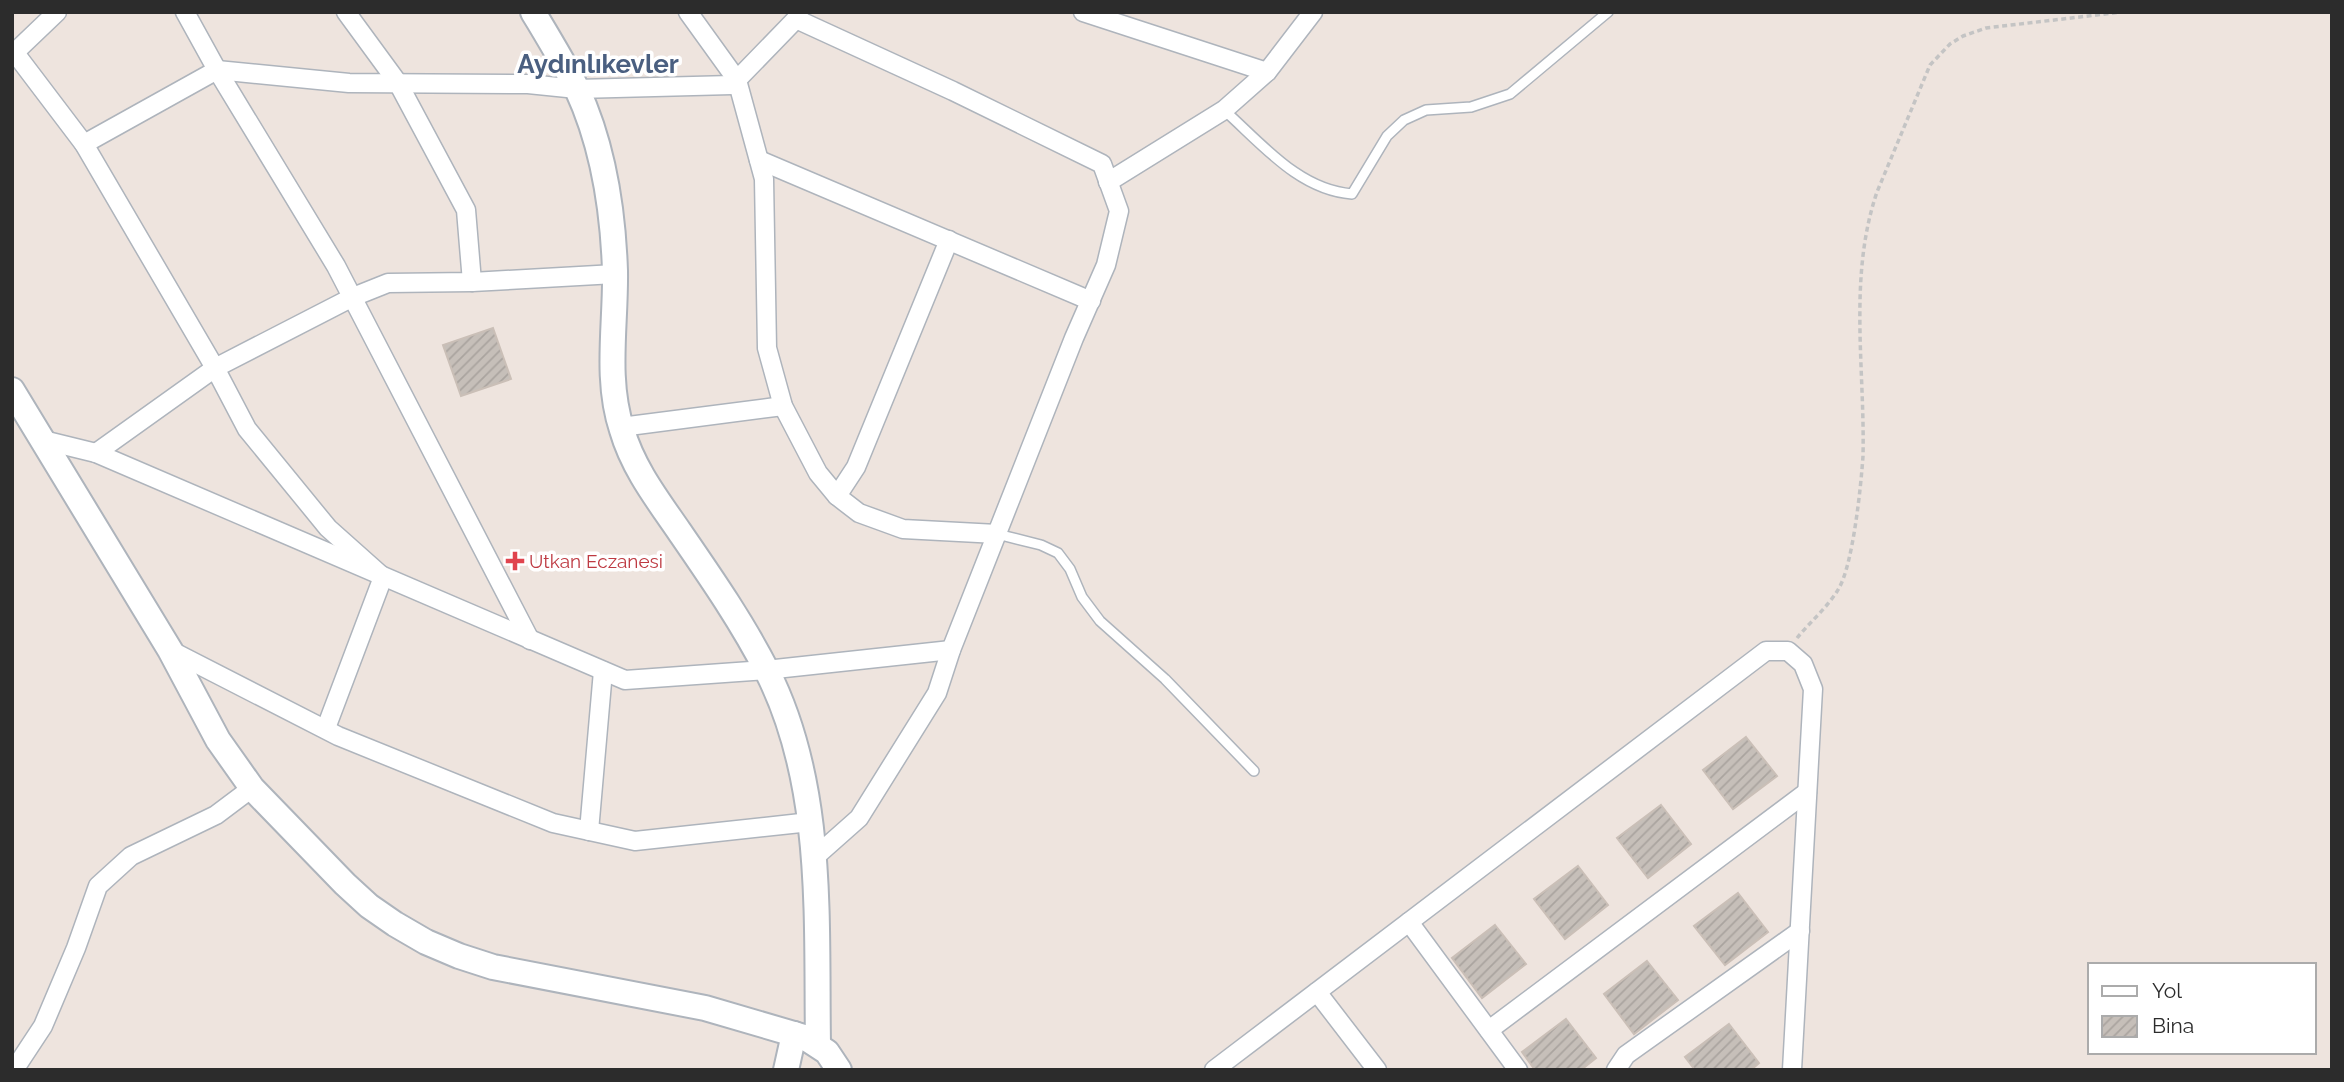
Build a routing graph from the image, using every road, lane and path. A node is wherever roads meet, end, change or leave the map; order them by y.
1 (57, 12) edge
2 (185, 12) edge
3 (346, 12) edge
4 (533, 12) edge
5 (688, 12) edge
6 (1083, 12) edge
7 (1313, 12) edge
8 (1608, 12) edge
9 (2122, 12) edge
10 (797, 16) edge
11 (14, 54) edge
12 (217, 70) junction
13 (1267, 72) junction
14 (737, 80) junction
15 (398, 83) junction
16 (577, 89) junction
17 (1224, 110) junction
18 (84, 144) junction
19 (759, 160) junction
20 (1108, 182) junction
21 (948, 240) junction
22 (615, 274) junction
23 (472, 282) junction
24 (353, 297) junction
25 (1091, 301) junction
26 (215, 368) junction
27 (12, 390) edge
28 (783, 406) junction
29 (621, 427) junction
30 (43, 440) junction
31 (96, 453) junction
32 (837, 496) junction
33 (997, 534) junction
34 (383, 577) junction
35 (530, 640) junction
36 (170, 650) junction
37 (951, 650) junction
38 (1788, 651) junction
39 (766, 670) junction
40 (603, 671) junction
41 (326, 729) junction
42 (1254, 771) dead end
43 (252, 788) junction
44 (1807, 792) junction
45 (810, 822) junction
46 (589, 831) junction
47 (815, 858) junction
48 (1409, 922) junction
49 (1800, 931) junction
50 (1317, 992) junction
51 (1489, 1030) junction
52 (794, 1034) junction
53 (818, 1044) junction
54 (15, 1070) edge
55 (786, 1070) edge
56 (839, 1070) edge
57 (1214, 1070) edge
58 (1377, 1070) edge
59 (1518, 1070) edge
60 (1616, 1070) edge
61 (1792, 1070) edge

1 - 11 street
2 - 12 street
3 - 15 street
4 - 16 street
5 - 14 street
6 - 13 street
7 - 13 street
8 - 17 lane
9 - 38 path
10 - 14 street
10 - 20 street
11 - 18 street
12 - 15 street
12 - 18 street
12 - 24 street
13 - 17 street
14 - 16 street
14 - 19 street
15 - 16 street
15 - 23 street
16 - 22 street
17 - 20 street
18 - 26 street
19 - 21 street
19 - 28 street
20 - 25 street
21 - 25 street
21 - 32 street
22 - 23 street
22 - 29 street
23 - 24 street
24 - 26 street
24 - 35 street
25 - 33 street
26 - 31 street
26 - 34 street
27 - 30 street
28 - 29 street
28 - 32 street
29 - 39 street
30 - 31 street
30 - 36 street
31 - 34 street
32 - 33 street
33 - 37 street
33 - 42 lane
34 - 35 street
34 - 41 street
35 - 40 street
36 - 41 street
36 - 43 street
37 - 39 street
37 - 47 street
38 - 44 street
38 - 48 street
39 - 40 street
39 - 45 street
40 - 46 street
41 - 46 street
43 - 52 street
43 - 54 street
44 - 49 street
44 - 51 street
45 - 46 street
45 - 47 street
47 - 53 street
48 - 50 street
48 - 51 street
49 - 60 street
49 - 61 street
50 - 57 street
50 - 58 street
51 - 59 street
52 - 53 street
52 - 55 street
53 - 56 street

